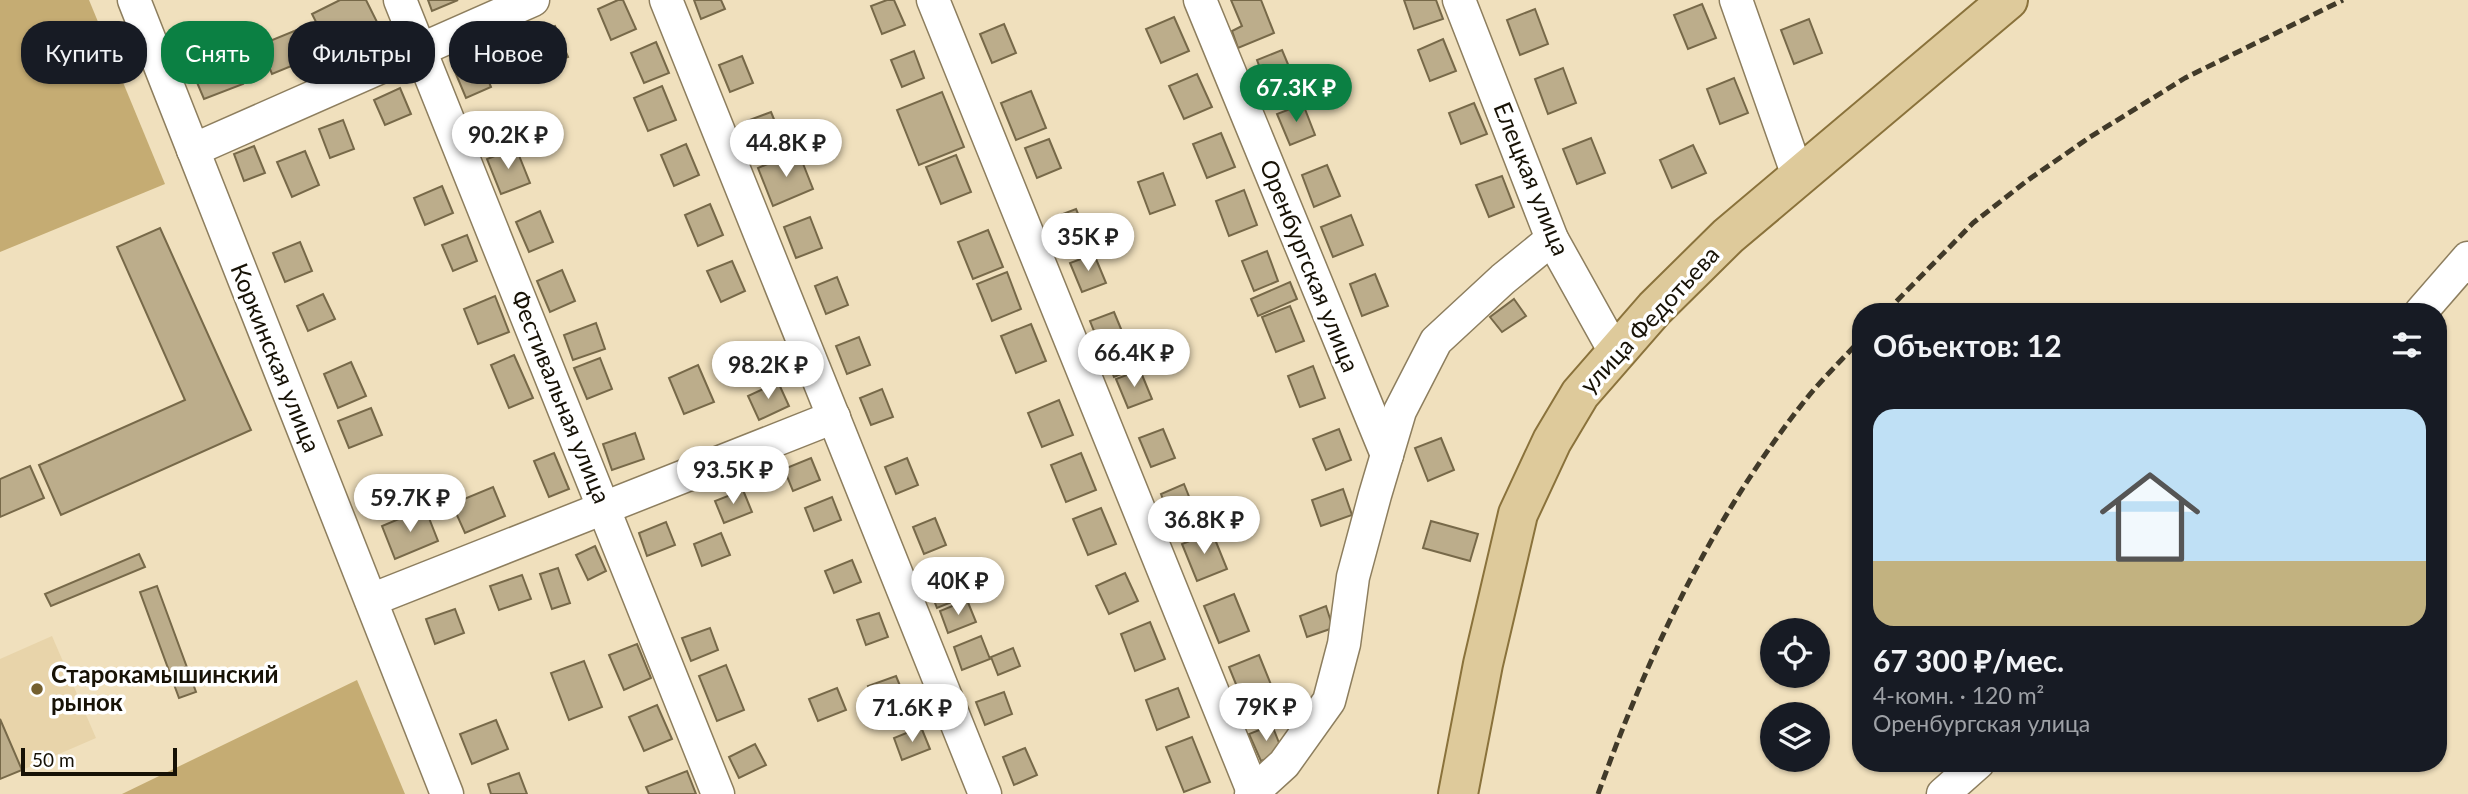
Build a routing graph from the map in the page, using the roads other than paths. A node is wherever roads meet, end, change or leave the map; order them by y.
1 (134, 0) edge
2 (400, 0) edge
3 (533, 0) edge
4 (666, 0) edge
5 (933, 0) edge
6 (1200, 0) edge
7 (1459, 0) edge
8 (1736, 0) edge
9 (2008, 0) edge
10 (408, 21) edge
11 (435, 43) edge
12 (343, 84) edge
13 (434, 84) edge
14 (193, 150) junction
15 (1798, 176) junction
16 (1552, 239) junction
17 (2468, 258) edge
18 (2429, 303) edge
19 (1615, 352) junction
20 (834, 417) junction
21 (1387, 455) junction
22 (604, 508) junction
23 (371, 600) junction
24 (1968, 772) edge
25 (1253, 793) edge
26 (447, 794) edge
27 (718, 794) edge
28 (985, 794) edge
29 (1458, 794) edge
30 (1943, 794) edge

1 - 14 street, Коркинская улица
2 - 10 street, Фестивальная улица
3 - 11 street
4 - 20 street
5 - 25 street
6 - 21 street, Оренбургская улица
7 - 16 street, Елецкая улица
8 - 15 street
9 - 15 main road, улица Федотьева
12 - 14 street
13 - 22 street, Фестивальная улица
14 - 23 street, Коркинская улица
15 - 19 main road, улица Федотьева
16 - 19 street, Елецкая улица
16 - 21 street
17 - 18 street
19 - 29 main road, улица Федотьева
20 - 22 street
20 - 28 street
21 - 25 street
22 - 23 street
22 - 27 street, Фестивальная улица
23 - 26 street, Коркинская улица
24 - 30 street

